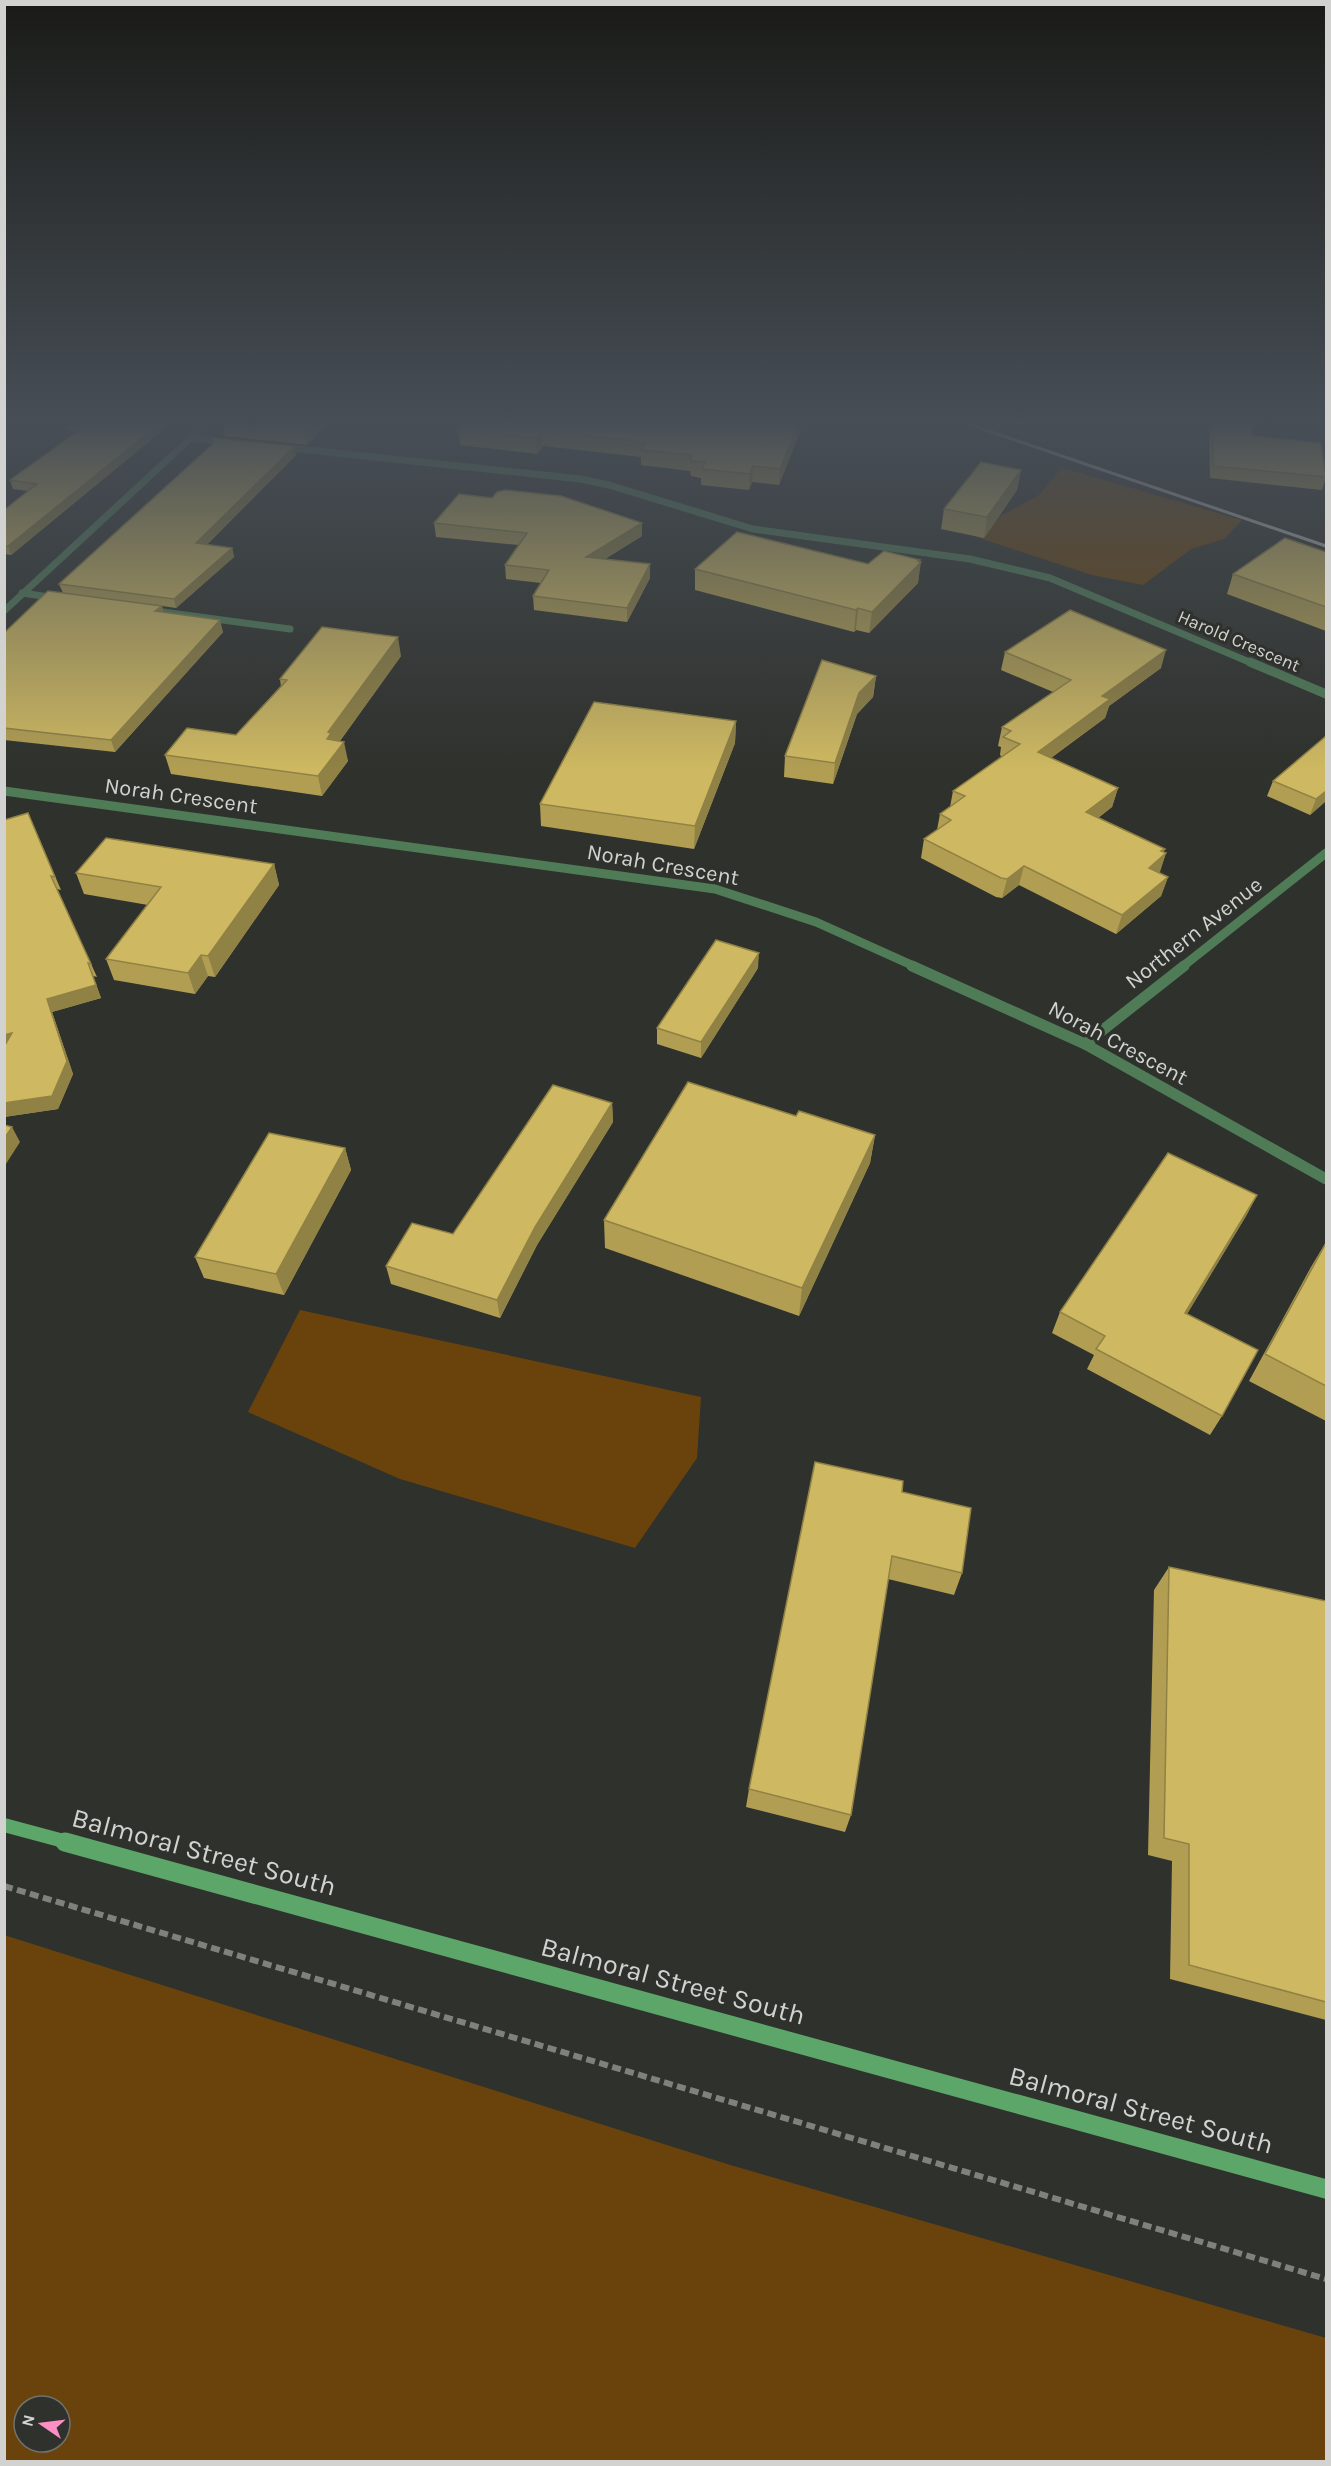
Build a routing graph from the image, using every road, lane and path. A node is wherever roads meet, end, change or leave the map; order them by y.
1 (80, 539) edge
2 (826, 539) edge
3 (22, 593) junction
4 (69, 600) edge
5 (138, 609) edge
6 (4, 611) edge
7 (290, 629) dead end
8 (1326, 694) edge
9 (4, 791) edge
10 (1326, 854) edge
11 (1085, 1044) junction
12 (1326, 1179) edge
13 (4, 1825) edge
14 (4, 1886) edge
15 (1326, 2189) edge
16 (1326, 2279) edge

1 - 3 street
2 - 8 street, Harold Crescent
3 - 4 street
3 - 6 street
5 - 7 street
9 - 11 street, Norah Crescent
10 - 11 street, Northern Avenue
11 - 12 street, Norah Crescent
13 - 15 main road, Balmoral Street South
14 - 16 path

